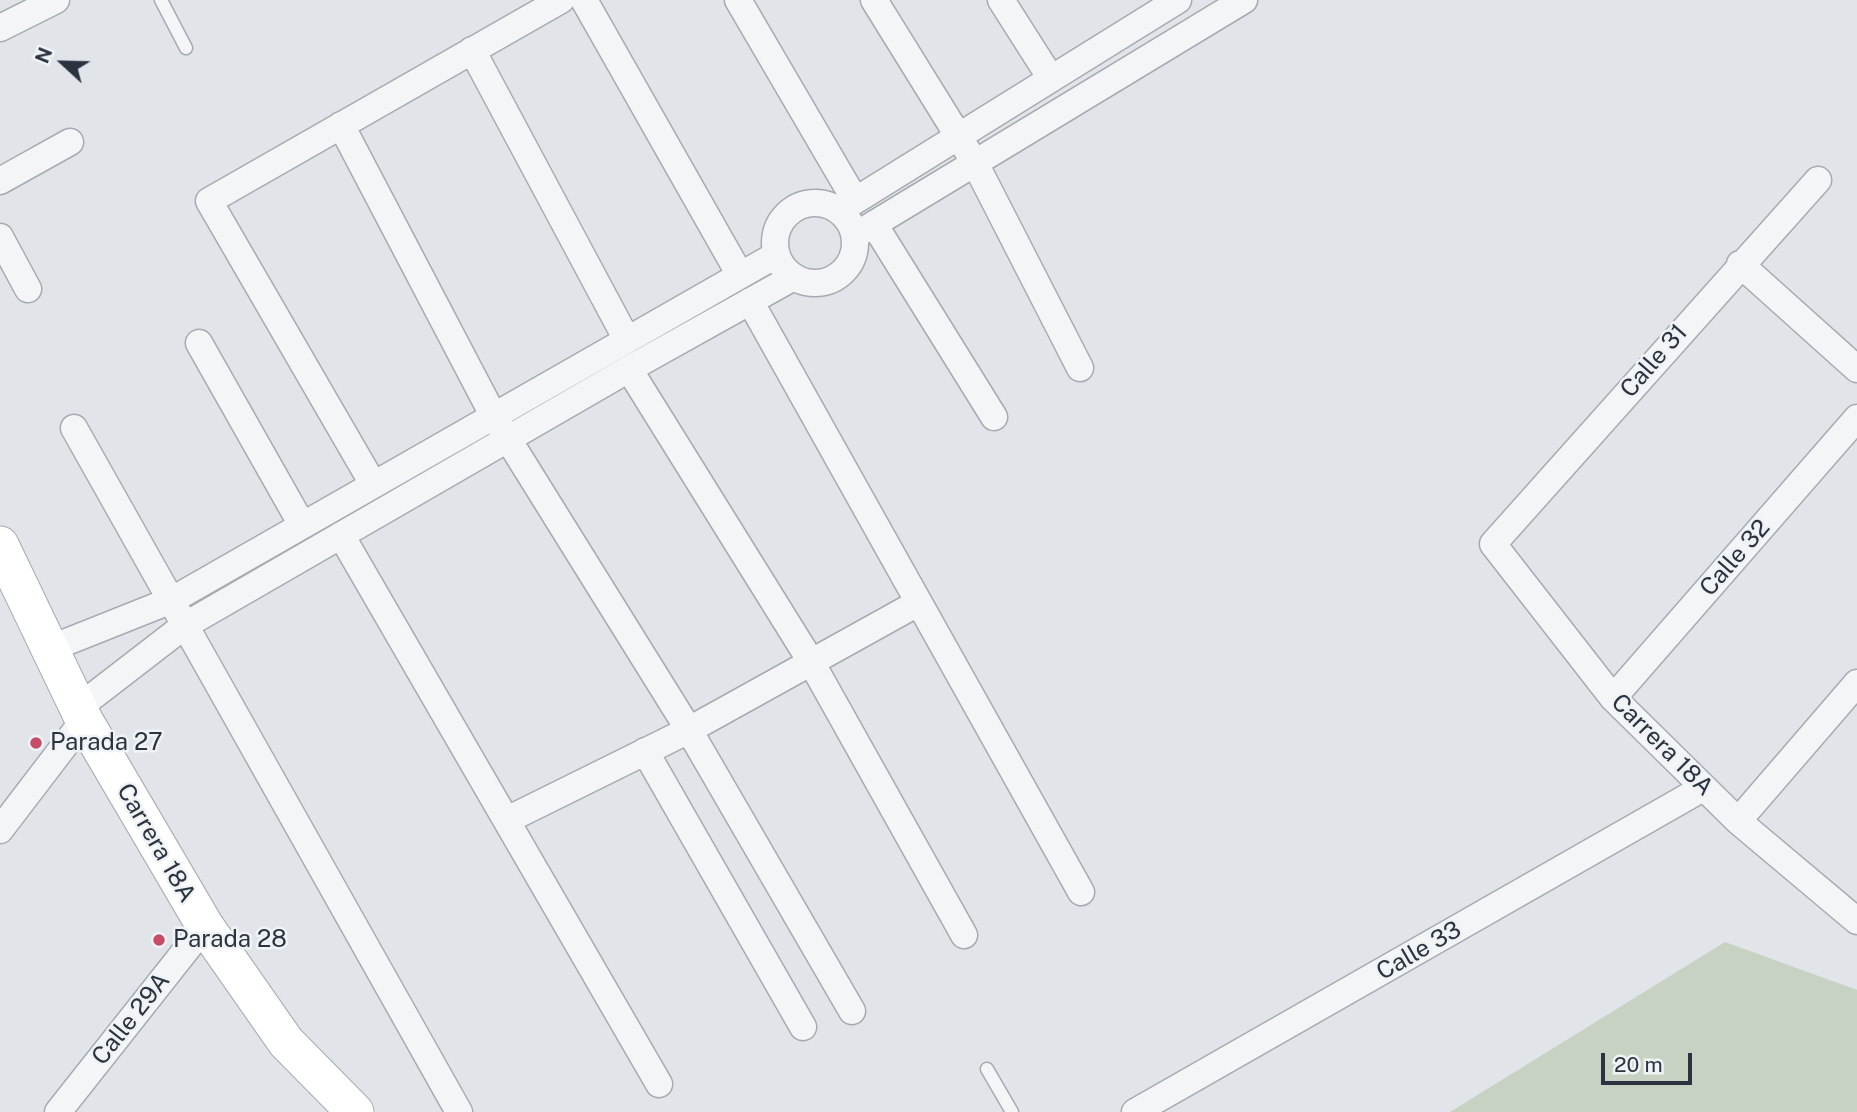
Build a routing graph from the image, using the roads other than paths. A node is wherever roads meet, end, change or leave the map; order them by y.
1 (56, 0) edge
2 (161, 0) edge
3 (561, 0) edge
4 (584, 0) edge
5 (738, 0) edge
6 (873, 0) edge
7 (1001, 0) edge
8 (1178, 0) edge
9 (1244, 0) edge
10 (0, 28) edge
11 (186, 48) dead end
12 (472, 50) junction
13 (1050, 76) junction
14 (341, 125) junction
15 (959, 134) junction
16 (70, 142) dead end
17 (975, 163) junction
18 (1818, 180) dead end
19 (0, 181) edge
20 (848, 205) junction
21 (865, 230) junction
22 (0, 237) edge
23 (776, 255) junction
24 (1740, 264) junction
25 (740, 275) junction
26 (792, 278) junction
27 (28, 289) dead end
28 (750, 301) junction
29 (627, 340) junction
30 (200, 343) dead end
31 (1080, 368) dead end
32 (629, 369) junction
33 (1857, 369) edge
34 (493, 415) junction
35 (993, 417) dead end
36 (1857, 418) edge
37 (74, 428) dead end
38 (509, 439) junction
39 (373, 484) junction
40 (302, 525) junction
41 (341, 535) junction
42 (1493, 544) joint
43 (0, 545) edge
44 (172, 600) junction
45 (918, 603) junction
46 (184, 626) junction
47 (49, 649) junction
48 (810, 660) junction
49 (1857, 683) edge
50 (1613, 698) junction
51 (82, 714) junction
52 (689, 730) junction
53 (645, 751) junction
54 (1703, 788) junction
55 (506, 820) junction
56 (1738, 821) junction
57 (0, 830) edge
58 (1081, 892) dead end
59 (1857, 921) edge
60 (205, 926) junction
61 (964, 936) dead end
62 (852, 1011) dead end
63 (803, 1027) dead end
64 (987, 1069) dead end
65 (659, 1084) dead end
66 (58, 1112) edge
67 (355, 1112) edge
68 (459, 1112) edge
69 (1012, 1112) edge
70 (1135, 1112) edge

1 - 10 street
2 - 11 lane
3 - 12 street
4 - 25 street
5 - 20 street
6 - 15 street
7 - 13 street
8 - 13 street
9 - 17 street
12 - 14 street
12 - 29 street
13 - 15 street
14 - 34 street
14 - 39 street
15 - 17 street
15 - 20 street
16 - 19 street
17 - 21 street
17 - 31 street
18 - 24 street, Calle 31
20 - 21 street
20 - 23 street
21 - 26 street
21 - 35 street
22 - 27 street
23 - 25 street
23 - 26 street
24 - 33 street
24 - 42 street, Calle 31
25 - 29 street
26 - 28 street
28 - 32 street
28 - 45 street
29 - 34 street
30 - 40 street
32 - 38 street
32 - 48 street
34 - 38 street
34 - 39 street
36 - 50 street, Calle 32
37 - 44 street
38 - 41 street
38 - 52 street
39 - 40 street
40 - 44 street
41 - 46 street
41 - 55 street
42 - 50 street, Carrera 18A
43 - 47 main road, Carrera 18A
44 - 46 street
44 - 47 street
45 - 48 street
45 - 58 street
46 - 51 street
46 - 68 street
47 - 51 main road, Carrera 18A
48 - 52 street
48 - 61 street
49 - 56 street
50 - 54 street, Carrera 18A
51 - 57 street
51 - 60 main road, Carrera 18A
52 - 53 street
52 - 62 street
53 - 55 street
53 - 63 street
54 - 56 street, Carrera 18A
54 - 70 street, Calle 33
55 - 65 street
56 - 59 street, Carrera 18A
60 - 66 street, Calle 29A
60 - 67 main road, Carrera 18A
64 - 69 lane

